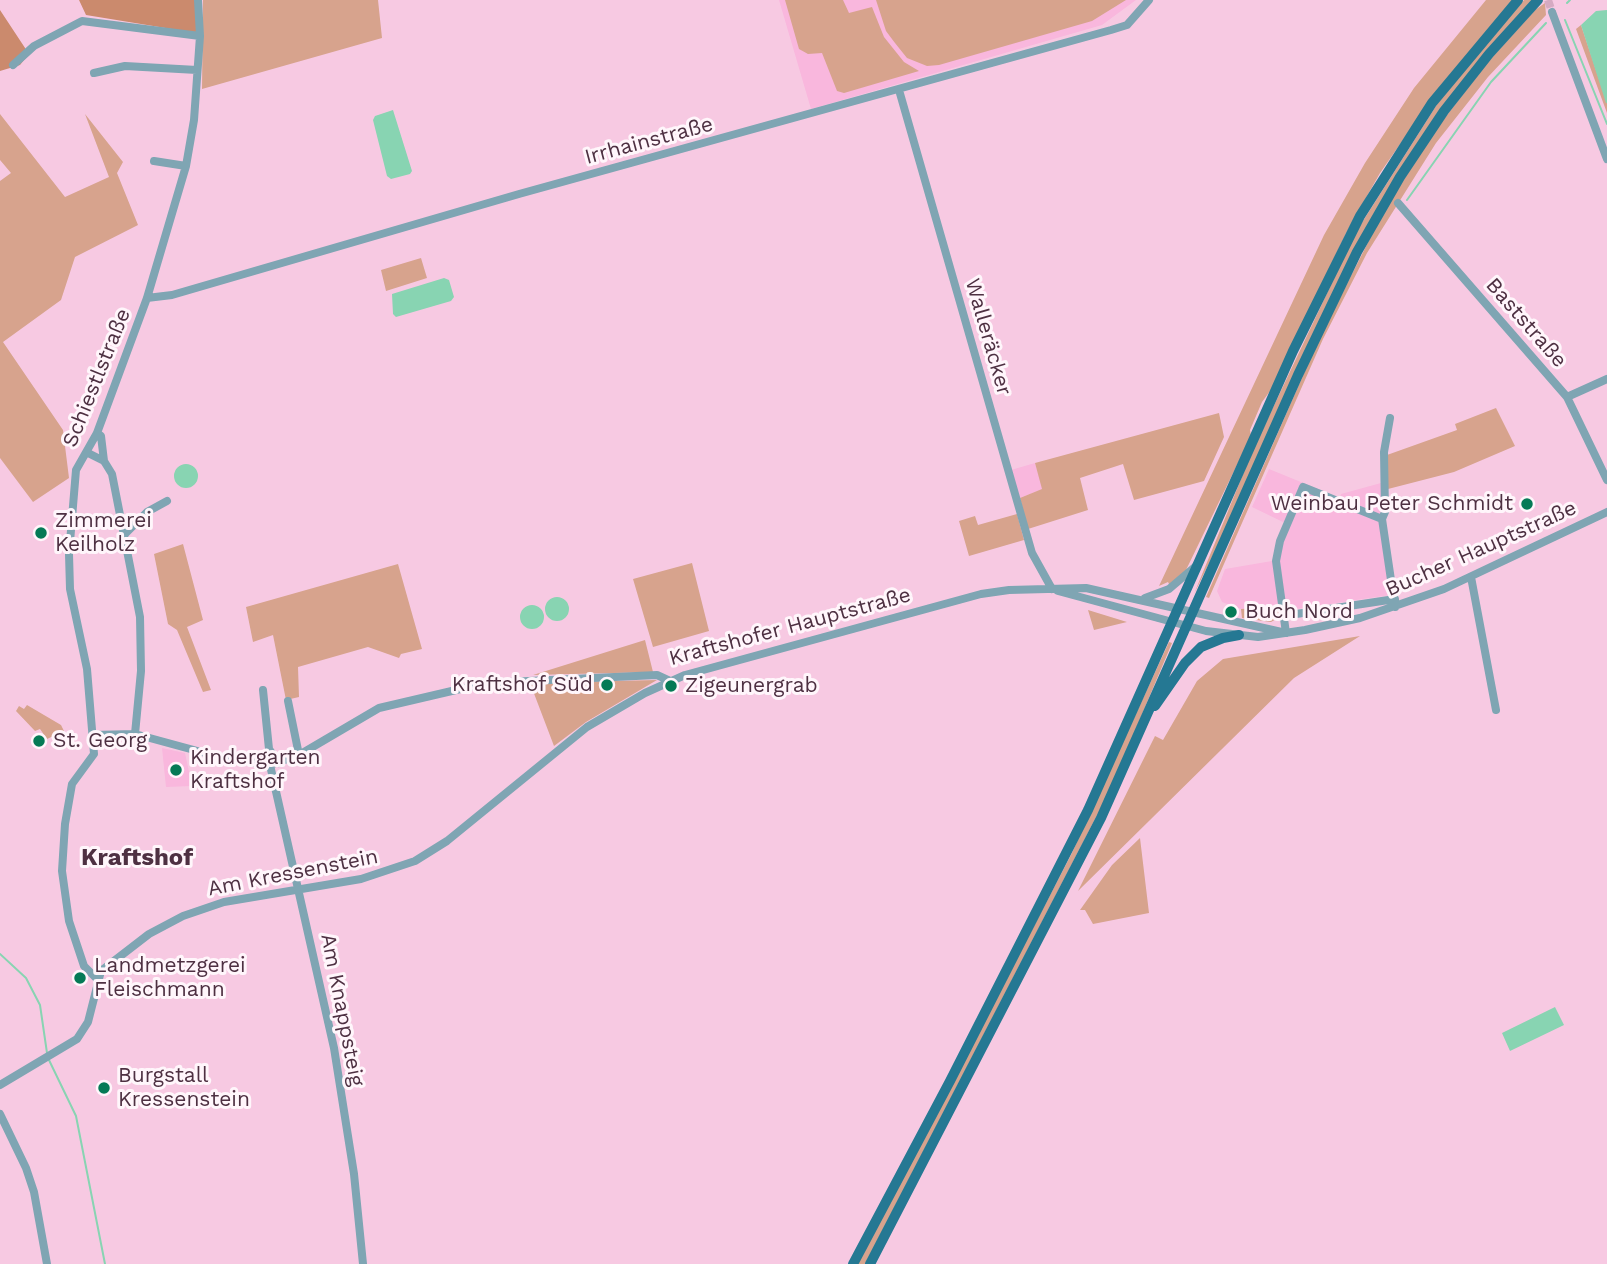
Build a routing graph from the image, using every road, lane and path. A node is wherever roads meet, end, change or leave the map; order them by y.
1 (198, 0) edge
2 (1150, 0) edge
3 (1518, 0) edge
4 (1535, 3) edge
5 (1552, 12) tunnel mouth
6 (200, 36) junction
7 (13, 65) dead end
8 (197, 70) junction
9 (94, 74) dead end
10 (899, 90) junction
11 (1607, 159) edge
12 (154, 161) dead end
13 (186, 166) junction
14 (1398, 203) dead end
15 (147, 298) junction
16 (1607, 379) edge
17 (1567, 397) junction
18 (1390, 418) dead end
19 (97, 433) junction
20 (88, 453) junction
21 (104, 461) junction
22 (1607, 480) edge
23 (167, 501) dead end
24 (1607, 512) edge
25 (1382, 519) junction
26 (123, 537) junction
27 (1198, 564) junction
28 (1471, 577) junction
29 (1052, 589) junction
30 (1139, 598) junction
31 (1395, 603) junction
32 (1178, 610) junction
33 (1192, 614) junction
34 (1283, 615) junction
35 (1172, 624) junction
36 (1186, 627) junction
37 (1286, 633) junction
38 (1239, 635) junction
39 (670, 681) junction
40 (263, 691) dead end
41 (288, 701) dead end
42 (1496, 710) dead end
43 (1146, 716) junction
44 (135, 734) junction
45 (92, 735) junction
46 (299, 755) junction
47 (274, 764) junction
48 (298, 888) junction
49 (97, 979) junction
50 (0, 1085) edge
51 (0, 1114) edge
52 (47, 1264) edge
53 (363, 1264) edge
54 (853, 1264) edge
55 (870, 1264) edge

1 - 6 street, Schiestlstraße
2 - 10 street, Irrhainstraße
3 - 27 main road
4 - 33 main road
5 - 11 street
6 - 7 street
6 - 8 street, Schiestlstraße
8 - 9 street
8 - 13 street, Schiestlstraße
10 - 15 street, Irrhainstraße
10 - 29 street, Walleräcker
12 - 13 street
13 - 15 street, Schiestlstraße
14 - 17 street, Baststraße
15 - 19 street, Schiestlstraße
16 - 17 street
17 - 22 street, Baststraße
18 - 25 street
19 - 20 street, Schiestlstraße
19 - 21 street
20 - 21 street
20 - 45 street, Schiestlstraße
21 - 26 street
23 - 26 street
24 - 28 street, Bucher Hauptstraße
25 - 31 street
25 - 34 street
26 - 44 street
27 - 30 street
27 - 32 main road
28 - 31 street, Bucher Hauptstraße
28 - 42 street
29 - 30 street, Kraftshofer Hauptstraße
29 - 35 street, Kraftshofer Hauptstraße
29 - 39 street, Kraftshofer Hauptstraße
30 - 32 street, Kraftshofer Hauptstraße
31 - 34 street, Bucher Hauptstraße
31 - 37 street, Bucher Hauptstraße
32 - 33 street, Bucher Hauptstraße
32 - 35 main road
33 - 36 main road
33 - 37 street, Bucher Hauptstraße
34 - 37 street
35 - 36 street, Bucher Hauptstraße
35 - 54 main road
36 - 38 street, Bucher Hauptstraße
36 - 43 main road
37 - 38 street, Bucher Hauptstraße
38 - 43 main road
39 - 46 street, Kraftshofer Hauptstraße
39 - 48 street, Am Kressenstein
40 - 47 street
41 - 46 street
43 - 55 main road
44 - 45 street
44 - 47 street
45 - 49 street
46 - 47 street, Kraftshofer Hauptstraße
47 - 48 street, Am Knappsteig
48 - 49 street, Am Kressenstein
48 - 53 street, Am Knappsteig
49 - 50 street
51 - 52 street

